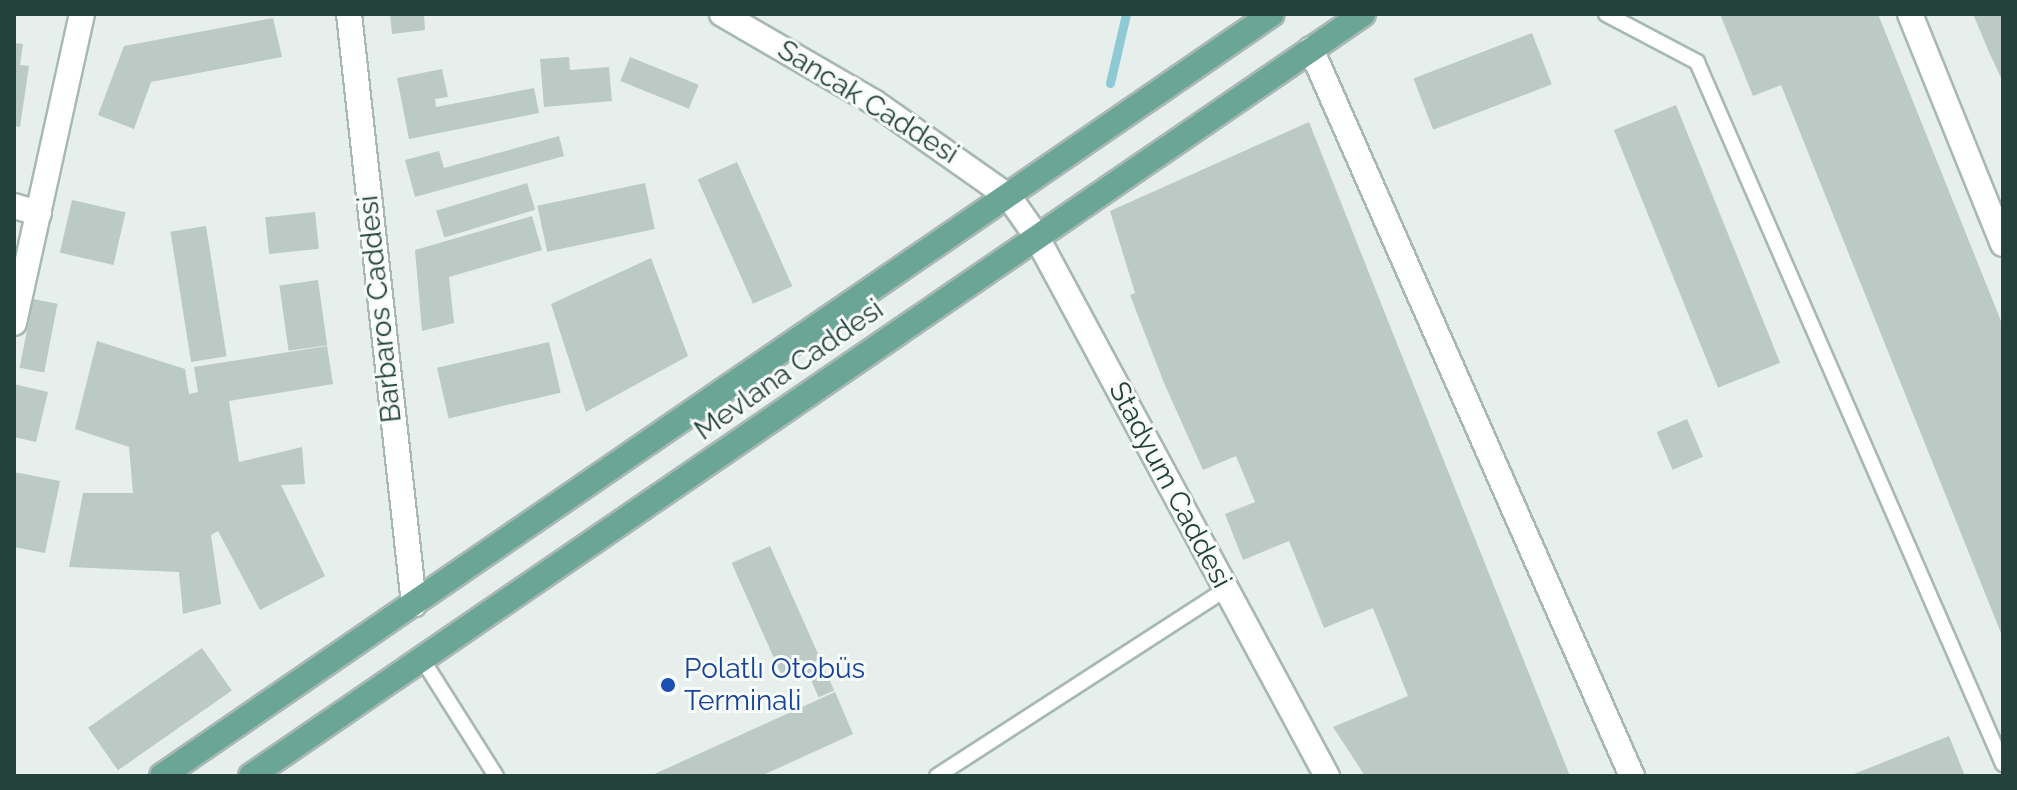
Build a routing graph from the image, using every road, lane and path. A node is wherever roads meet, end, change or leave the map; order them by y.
1 (82, 14) edge
2 (349, 14) edge
3 (722, 14) edge
4 (1272, 14) edge
5 (1363, 14) edge
6 (1606, 14) edge
7 (1910, 14) edge
8 (1311, 49) junction
9 (1009, 197) junction
10 (14, 206) edge
11 (39, 213) junction
12 (1035, 234) junction
13 (2003, 244) edge
14 (14, 323) edge
15 (1226, 589) junction
16 (414, 604) junction
17 (422, 659) junction
18 (2003, 764) edge
19 (162, 776) edge
20 (251, 776) edge
21 (496, 776) edge
22 (937, 776) edge
23 (1327, 776) edge
24 (1632, 776) edge

1 - 11 street
2 - 16 street, Barbaros Caddesi
3 - 9 street, Sancak Caddesi
4 - 9 main road, Mevlana Caddesi
5 - 8 main road, Mevlana Caddesi
6 - 18 lane
7 - 13 street
8 - 12 main road, Mevlana Caddesi
8 - 24 street
9 - 12 street, Stadyum Caddesi
9 - 16 main road, Mevlana Caddesi
10 - 11 street
11 - 14 street
12 - 15 street, Stadyum Caddesi
12 - 17 main road, Mevlana Caddesi
15 - 22 lane
15 - 23 street, Stadyum Caddesi
16 - 19 main road, Mevlana Caddesi
17 - 20 main road, Mevlana Caddesi
17 - 21 lane

